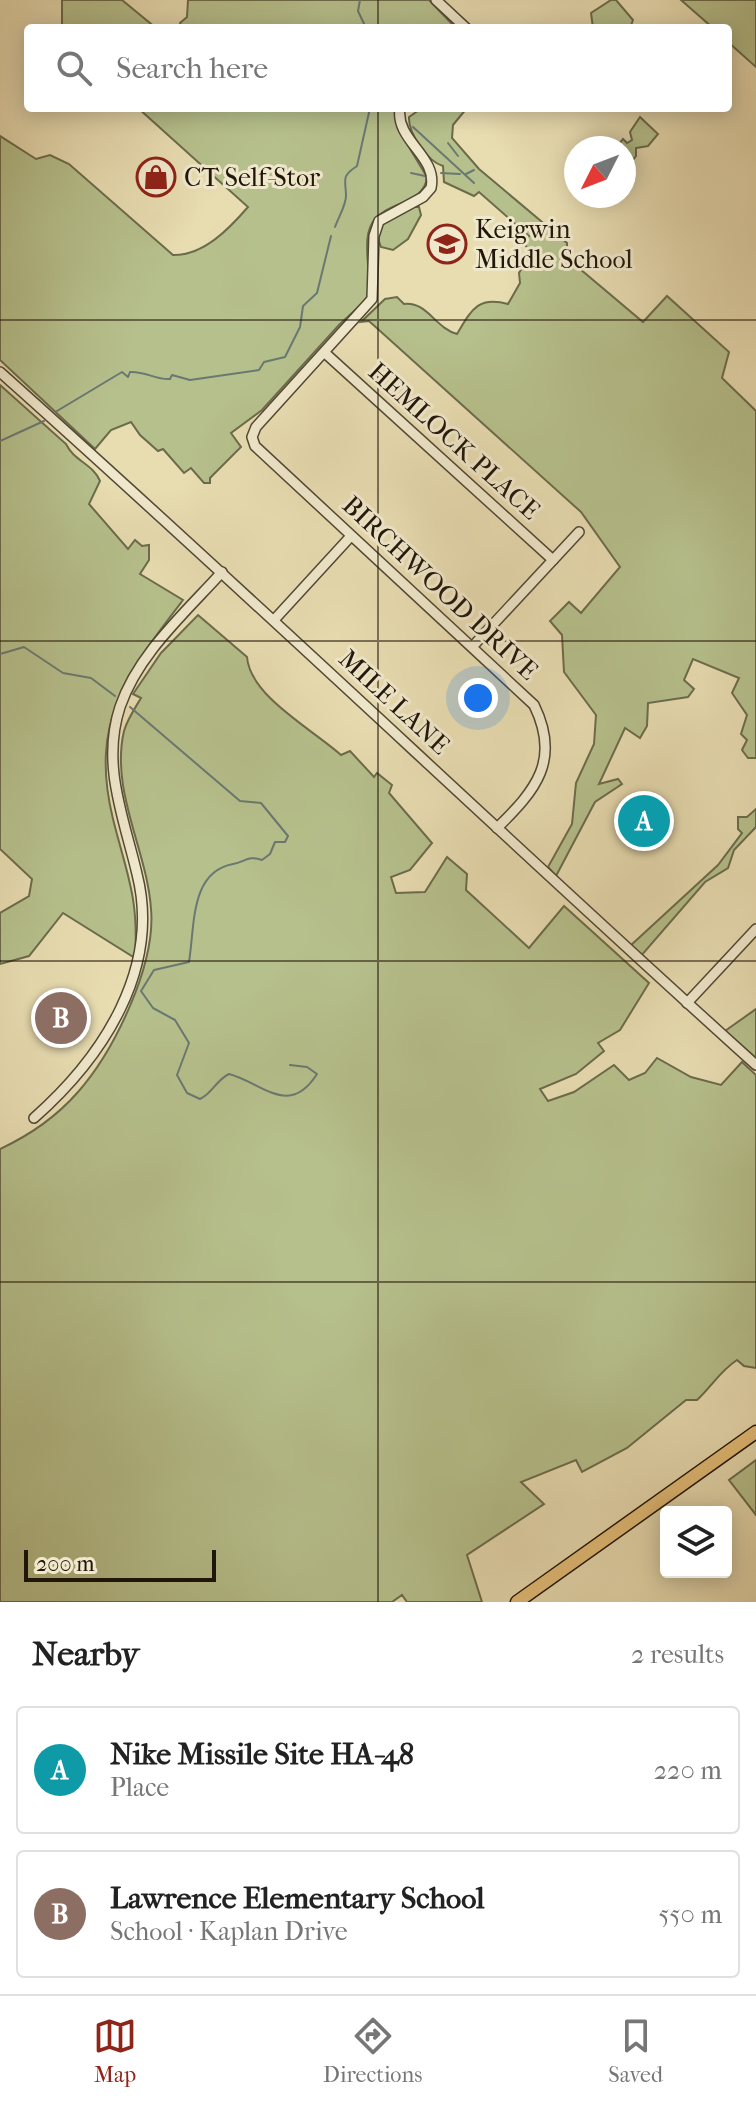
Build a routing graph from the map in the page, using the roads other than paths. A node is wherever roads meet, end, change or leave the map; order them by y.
1 (436, 0) edge
2 (460, 24) edge
3 (400, 112) edge
4 (325, 353) junction
5 (0, 372) edge
6 (579, 532) dead end
7 (351, 536) junction
8 (553, 560) junction
9 (222, 572) junction
10 (274, 620) junction
11 (473, 646) junction
12 (497, 828) junction
13 (756, 929) edge
14 (687, 1003) junction
15 (756, 1065) edge
16 (34, 1118) dead end
17 (756, 1432) edge
18 (517, 1602) edge

1 - 2 street
3 - 4 street
4 - 7 street, BIRCHWOOD DRIVE
4 - 8 street, HEMLOCK PLACE
5 - 9 street, MILE LANE
6 - 8 street
7 - 10 street
7 - 11 street, BIRCHWOOD DRIVE
8 - 11 street
9 - 10 street, MILE LANE
9 - 16 street
10 - 12 street, MILE LANE
11 - 12 street, BIRCHWOOD DRIVE
12 - 14 street, MILE LANE
13 - 14 street
14 - 15 street, MILE LANE
17 - 18 main road

